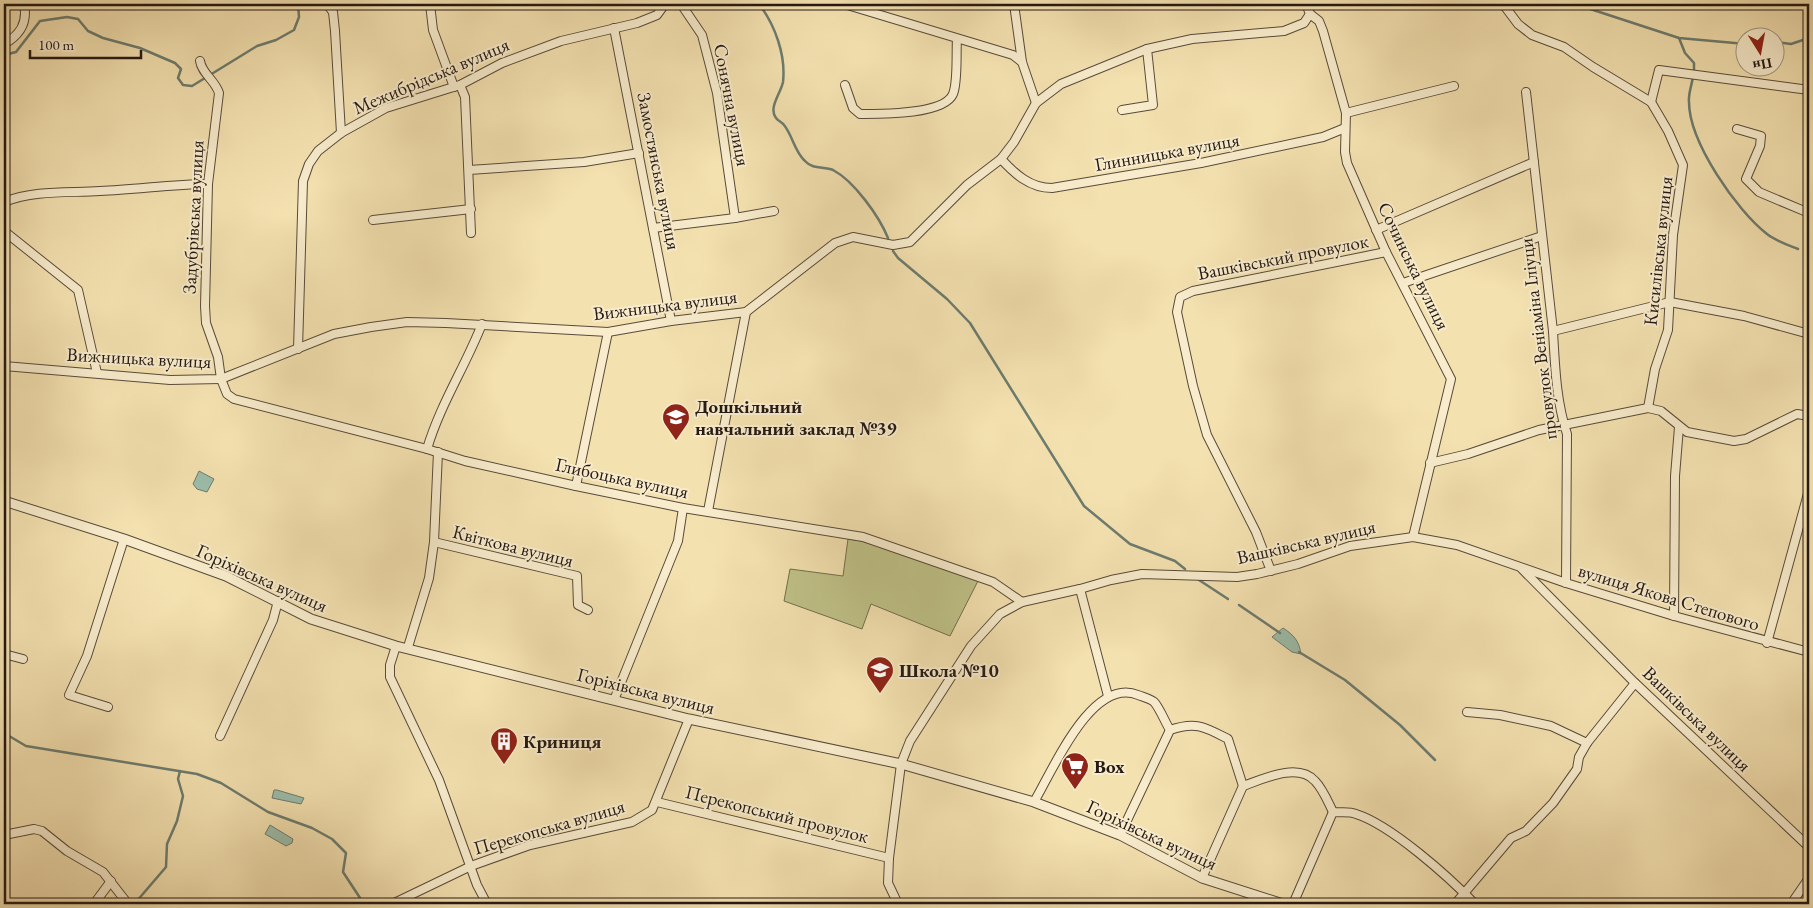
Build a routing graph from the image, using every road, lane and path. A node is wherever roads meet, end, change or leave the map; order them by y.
1 (24, 4) edge
2 (327, 4) edge
3 (430, 4) edge
4 (665, 4) edge
5 (681, 4) edge
6 (844, 4) edge
7 (1014, 4) edge
8 (1306, 4) edge
9 (1503, 4) edge
10 (854, 5) edge
11 (1310, 14) junction
12 (614, 28) junction
13 (957, 40) junction
14 (4, 44) edge
15 (1147, 49) junction
16 (200, 61) dead end
17 (1022, 62) junction
18 (845, 85) dead end
19 (457, 86) junction
20 (1454, 86) dead end
21 (1809, 90) edge
22 (1526, 92) dead end
23 (1651, 102) junction
24 (1036, 103) junction
25 (1122, 110) dead end
26 (1346, 113) junction
27 (1345, 128) junction
28 (1737, 129) dead end
29 (342, 133) junction
30 (639, 153) junction
31 (1001, 159) junction
32 (1534, 162) junction
33 (469, 170) junction
34 (208, 184) junction
35 (4, 202) edge
36 (471, 209) junction
37 (774, 211) dead end
38 (1809, 213) edge
39 (735, 218) junction
40 (373, 220) dead end
41 (653, 228) junction
42 (1376, 230) junction
43 (4, 231) edge
44 (471, 233) dead end
45 (1542, 236) junction
46 (1386, 252) junction
47 (1403, 284) junction
48 (1670, 302) junction
49 (746, 312) junction
50 (671, 320) junction
51 (482, 324) junction
52 (1553, 331) junction
53 (608, 332) junction
54 (1809, 334) edge
55 (298, 349) junction
56 (4, 366) edge
57 (97, 373) junction
58 (221, 379) junction
59 (1648, 408) junction
60 (1809, 416) edge
61 (1564, 425) junction
62 (1679, 427) junction
63 (428, 449) junction
64 (438, 452) junction
65 (1430, 463) junction
66 (576, 486) junction
67 (1809, 490) edge
68 (4, 501) edge
69 (1808, 503) edge
70 (683, 508) junction
71 (708, 511) junction
72 (1412, 537) junction
73 (124, 539) junction
74 (434, 542) junction
75 (1520, 567) junction
76 (1271, 571) junction
77 (1566, 583) junction
78 (1080, 589) junction
79 (278, 601) junction
80 (1022, 602) junction
81 (588, 610) dead end
82 (1674, 616) junction
83 (1767, 643) junction
84 (396, 646) junction
85 (408, 647) junction
86 (1809, 652) edge
87 (4, 654) edge
88 (23, 659) dead end
89 (1635, 683) junction
90 (1108, 696) junction
91 (614, 700) junction
92 (108, 707) dead end
93 (1466, 712) dead end
94 (690, 719) junction
95 (1170, 730) junction
96 (220, 736) dead end
97 (1587, 743) junction
98 (901, 764) junction
99 (1243, 786) junction
100 (657, 802) junction
101 (1034, 802) junction
102 (1333, 812) junction
103 (4, 836) edge
104 (1120, 836) junction
105 (1809, 847) edge
106 (888, 858) junction
107 (471, 866) junction
108 (1202, 878) junction
109 (1809, 878) edge
110 (111, 881) junction
111 (1463, 892) junction
112 (94, 904) edge
113 (128, 904) edge
114 (392, 904) edge
115 (487, 904) edge
116 (898, 904) edge
117 (1283, 904) edge
118 (1293, 904) edge
119 (1455, 904) edge
120 (1475, 904) edge
121 (1791, 904) edge

1 - 14 street
2 - 29 street
3 - 19 street
4 - 12 street, Межибрідська вулиця
5 - 39 street, Сонячна вулиця
6 - 10 street
7 - 17 street
8 - 11 street
9 - 23 street, Кисилівська вулиця
10 - 13 street
11 - 15 street, Вижницька вулиця
11 - 26 street, Сочинська вулиця
12 - 19 street, Межибрідська вулиця
12 - 30 street, Замостянська вулиця
13 - 17 street
13 - 18 street
15 - 24 street, Вижницька вулиця
15 - 25 street
16 - 34 street, Задубрівська вулиця
17 - 24 street
19 - 29 street, Межибрідська вулиця
19 - 33 street
20 - 26 street
21 - 23 street
22 - 32 street, провулок Веніаміна Іліуци
23 - 48 street, Кисилівська вулиця
24 - 31 street, Вижницька вулиця
26 - 27 street, Сочинська вулиця
27 - 31 street, Глинницька вулиця
27 - 42 street, Сочинська вулиця
28 - 38 street
29 - 55 street, Межибрідська вулиця
30 - 33 street
30 - 41 street, Замостянська вулиця
31 - 49 street, Вижницька вулиця
32 - 42 street
32 - 45 street, провулок Веніаміна Іліуци
33 - 36 street
34 - 35 street
34 - 58 street, Задубрівська вулиця
36 - 40 street
36 - 44 street
37 - 39 street
39 - 41 street
41 - 50 street, Замостянська вулиця
42 - 46 street, Сочинська вулиця
43 - 57 street
45 - 47 street
45 - 52 street, провулок Веніаміна Іліуци
46 - 47 street, Сочинська вулиця
46 - 76 street, Вашківський провулок
47 - 65 street, Сочинська вулиця
48 - 52 street
48 - 54 street
48 - 59 street, Кисилівська вулиця
49 - 50 street, Вижницька вулиця
49 - 71 street
50 - 53 street, Вижницька вулиця
51 - 53 street, Вижницька вулиця
51 - 55 street, Вижницька вулиця
51 - 63 street
52 - 61 street, провулок Веніаміна Іліуци
53 - 66 street
55 - 58 street, Вижницька вулиця
56 - 57 street, Вижницька вулиця
57 - 58 street, Вижницька вулиця
58 - 63 street, Глибоцька вулиця
59 - 61 street
59 - 62 street
60 - 62 street
61 - 65 street
61 - 77 street, провулок Веніаміна Іліуци
62 - 82 street
63 - 64 street, Глибоцька вулиця
64 - 66 street, Глибоцька вулиця
64 - 74 street
65 - 72 street, Сочинська вулиця
66 - 70 street, Глибоцька вулиця
67 - 69 street
68 - 73 street, Горіхівська вулиця
69 - 83 street
70 - 71 street, Глибоцька вулиця
70 - 91 street
71 - 80 street, Глибоцька вулиця
72 - 75 street, Вашківська вулиця
72 - 76 street, Вашківська вулиця
73 - 79 street, Горіхівська вулиця
73 - 92 street
74 - 81 street, Квіткова вулиця
74 - 85 street
75 - 77 street, вулиця Якова Степового
75 - 89 street, Вашківська вулиця
76 - 78 street, Вашківська вулиця
77 - 82 street, вулиця Якова Степового
78 - 80 street, Вашківська вулиця
78 - 90 street
79 - 84 street, Горіхівська вулиця
79 - 96 street
80 - 98 street, Вашківська вулиця
82 - 83 street, вулиця Якова Степового
83 - 86 street, вулиця Якова Степового
84 - 85 street, Горіхівська вулиця
84 - 107 street
85 - 91 street, Горіхівська вулиця
87 - 88 street
89 - 97 street
89 - 105 street, Вашківська вулиця
90 - 95 street
90 - 101 street
91 - 94 street, Горіхівська вулиця
93 - 97 street
94 - 98 street, Горіхівська вулиця
94 - 100 street, Перекопська вулиця
95 - 99 street
95 - 104 street
97 - 111 street
98 - 101 street, Горіхівська вулиця
98 - 106 street, Вашківська вулиця
99 - 102 street
99 - 108 street
100 - 106 street, Перекопський провулок
100 - 107 street, Перекопська вулиця
101 - 104 street, Горіхівська вулиця
102 - 111 street
102 - 118 street
103 - 110 street
104 - 108 street, Горіхівська вулиця
106 - 116 street, Вашківська вулиця
107 - 114 street, Перекопська вулиця
107 - 115 street
108 - 117 street, Горіхівська вулиця
109 - 121 street
110 - 112 street
110 - 113 street
111 - 119 street
111 - 120 street

